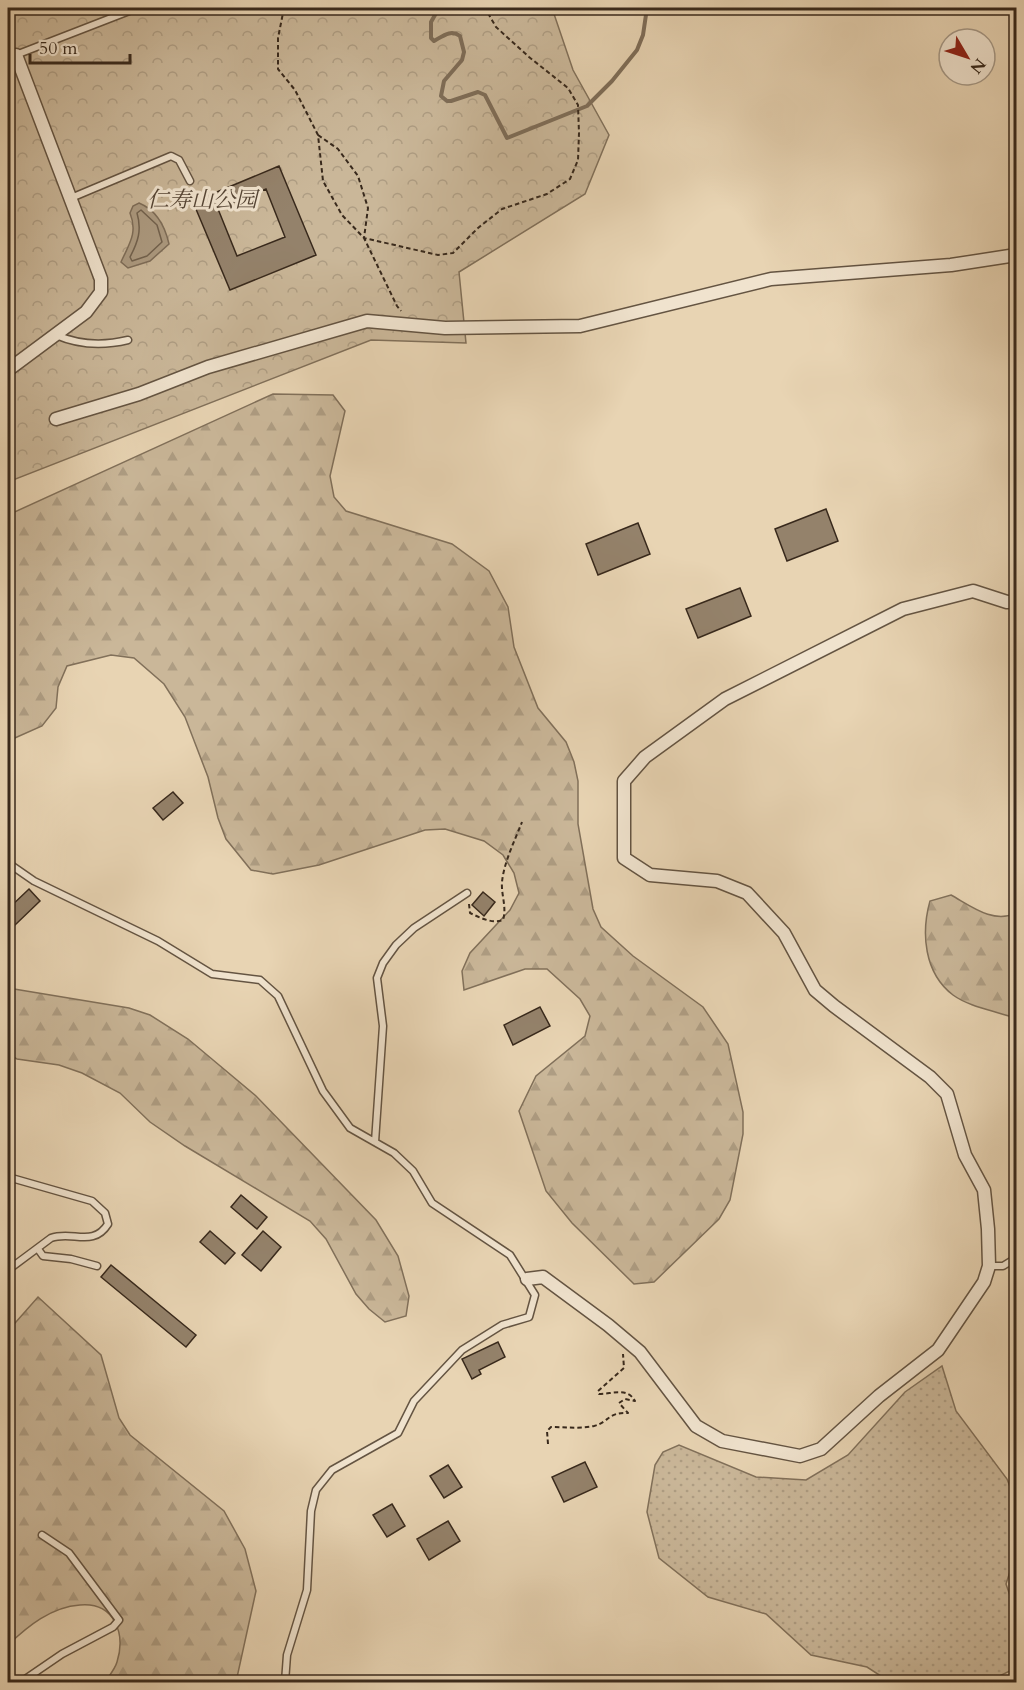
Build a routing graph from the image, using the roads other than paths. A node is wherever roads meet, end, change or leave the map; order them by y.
1 (137, 8) edge
2 (12, 56) edge
3 (190, 181) dead end
4 (71, 198) junction
5 (1017, 255) edge
6 (56, 334) junction
7 (128, 340) dead end
8 (8, 370) edge
9 (56, 419) dead end
10 (1017, 602) edge
11 (8, 863) edge
12 (467, 893) road end
13 (375, 1142) junction
14 (8, 1177) edge
15 (38, 1249) junction
16 (1017, 1258) edge
17 (97, 1266) dead end
18 (989, 1266) junction
19 (8, 1270) edge
20 (527, 1279) junction
21 (42, 1535) dead end
22 (21, 1683) edge
23 (285, 1683) edge

1 - 2 lane
2 - 4 street
3 - 4 lane
4 - 6 street
5 - 9 street
6 - 7 lane
6 - 8 street
10 - 18 street
11 - 13 lane
12 - 13 lane
13 - 20 lane
14 - 15 lane
15 - 17 lane
15 - 19 lane
16 - 18 lane
18 - 20 street
20 - 23 lane
21 - 22 lane

